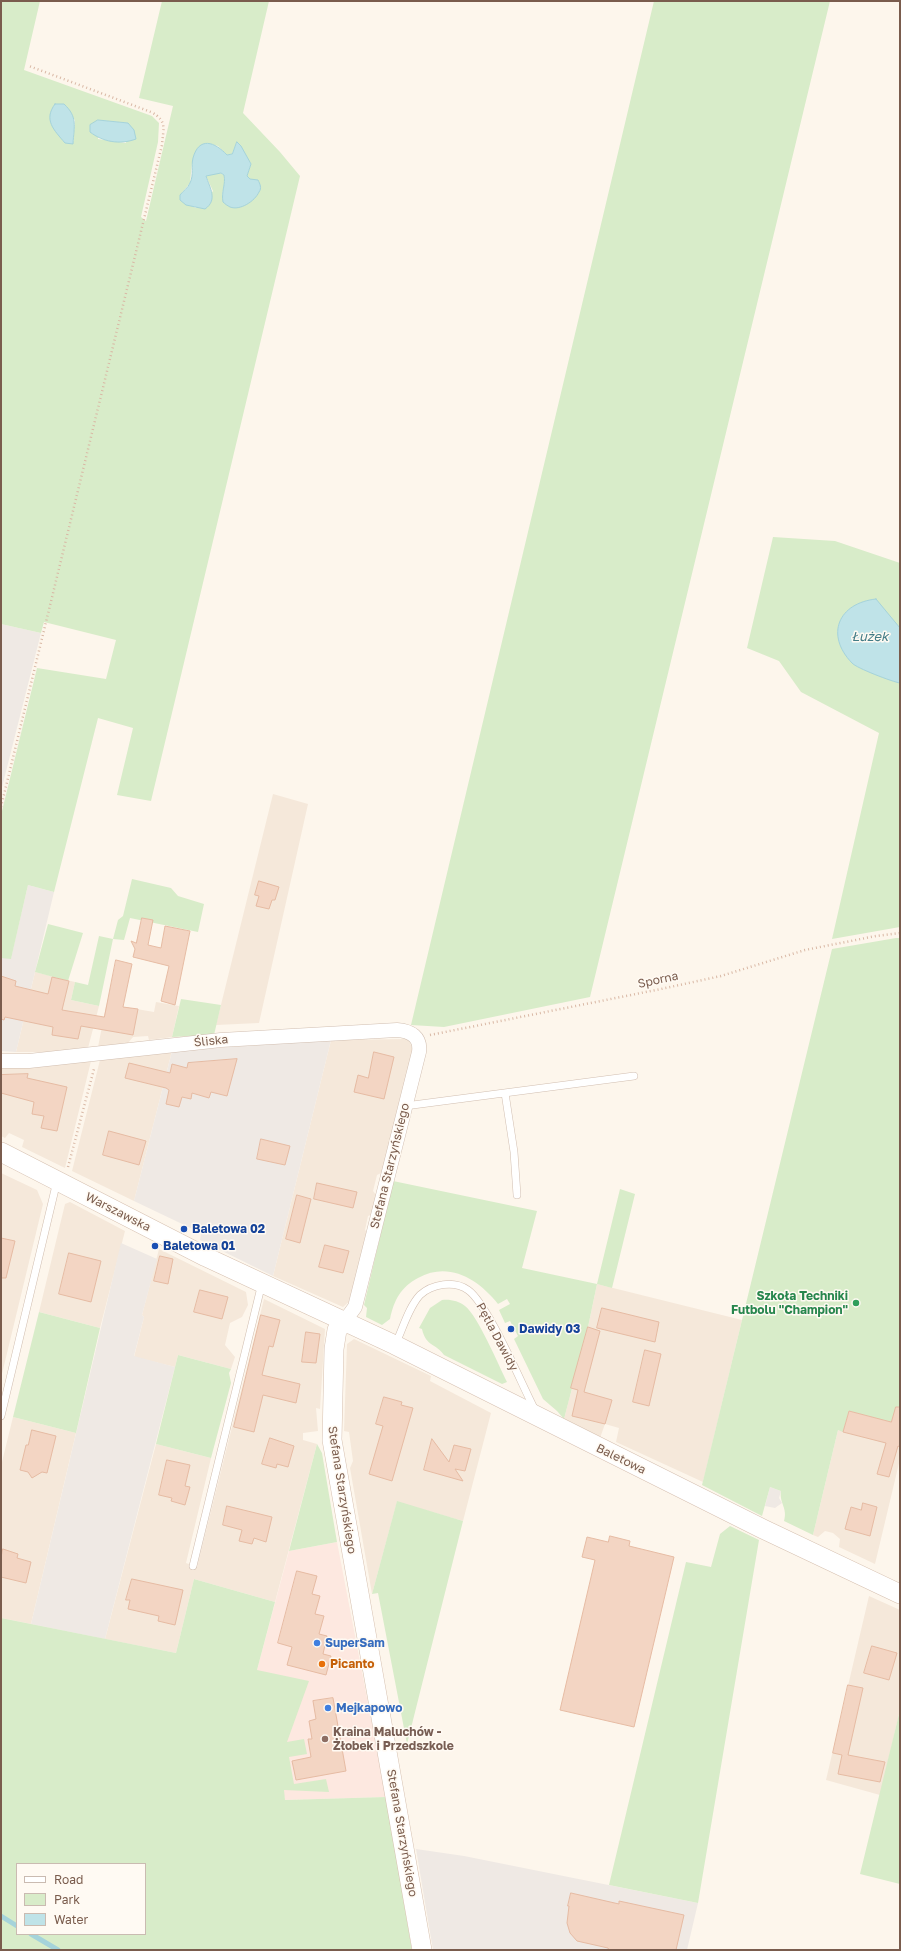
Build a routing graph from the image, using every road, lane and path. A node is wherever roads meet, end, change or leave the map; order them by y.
1 (29, 66) dead end
2 (1, 807) edge
3 (900, 933) edge
4 (418, 1039) junction
5 (97, 1054) junction
6 (1, 1061) edge
7 (634, 1076) dead end
8 (504, 1093) junction
9 (406, 1106) junction
10 (1, 1152) edge
11 (60, 1183) junction
12 (517, 1195) dead end
13 (262, 1283) junction
14 (344, 1322) junction
15 (395, 1345) junction
16 (1, 1416) edge
17 (538, 1418) junction
18 (193, 1566) dead end
19 (900, 1594) edge
20 (422, 1950) edge

1 - 2 path
3 - 4 path, Sporna
4 - 5 street, Śliska
4 - 9 street, Stefana Starzyńskiego
5 - 6 street, Śliska
5 - 11 path
7 - 8 lane
8 - 9 lane
8 - 12 lane
9 - 14 street, Stefana Starzyńskiego
10 - 11 street, Warszawska
11 - 13 street, Warszawska
11 - 16 lane
13 - 14 street, Warszawska
13 - 18 lane
14 - 15 street, Baletowa
14 - 20 street, Stefana Starzyńskiego
15 - 17 street, Baletowa
15 - 17 lane, Pętla Dawidy
17 - 19 street, Baletowa

